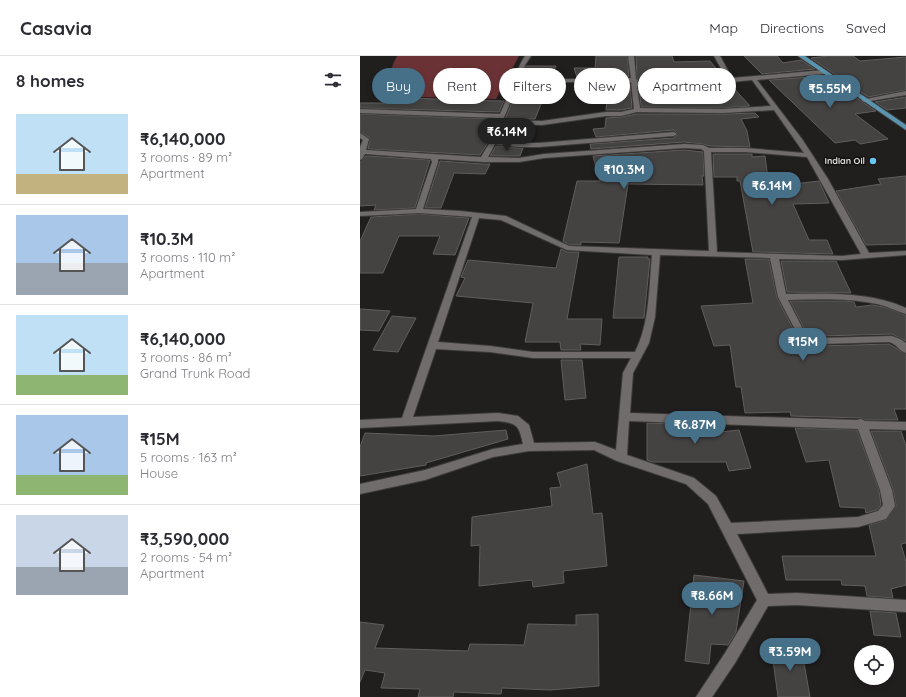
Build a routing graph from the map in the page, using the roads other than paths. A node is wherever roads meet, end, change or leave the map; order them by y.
1 (528, 56) edge
2 (631, 56) edge
3 (717, 56) edge
4 (801, 56) edge
5 (521, 68) edge
6 (724, 68) edge
7 (824, 72) junction
8 (753, 78) junction
9 (736, 79) edge
10 (566, 80) edge
11 (634, 82) junction
12 (638, 82) edge
13 (906, 93) edge
14 (864, 100) junction
15 (508, 104) edge
16 (776, 108) junction
17 (637, 110) junction
18 (360, 111) edge
19 (500, 119) junction
20 (906, 128) edge
21 (674, 134) dead end
22 (360, 135) edge
23 (493, 142) junction
24 (707, 150) junction
25 (361, 155) edge
26 (809, 155) junction
27 (434, 157) junction
28 (483, 160) junction
29 (419, 211) junction
30 (360, 214) edge
31 (476, 215) junction
32 (656, 252) junction
33 (906, 253) edge
34 (713, 254) junction
35 (774, 256) junction
36 (866, 256) junction
37 (782, 297) junction
38 (906, 311) edge
39 (432, 345) junction
40 (906, 350) edge
41 (638, 355) junction
42 (624, 417) junction
43 (406, 422) junction
44 (861, 423) junction
45 (360, 424) edge
46 (906, 426) edge
47 (529, 447) junction
48 (622, 458) junction
49 (360, 489) edge
50 (728, 529) junction
51 (764, 600) junction
52 (906, 606) edge
53 (703, 697) edge

1 - 5 street
2 - 11 street
3 - 6 street
4 - 7 main road
7 - 8 street
7 - 14 main road
8 - 9 street
8 - 16 street
10 - 11 street
11 - 12 street
11 - 17 street
13 - 14 street
14 - 20 main road
15 - 19 street
16 - 17 street
16 - 26 street
17 - 19 street
18 - 19 street
19 - 23 street
21 - 23 street
22 - 25 street
23 - 28 street
24 - 26 street
24 - 28 street
24 - 34 street
25 - 27 street
26 - 36 street
27 - 28 street
27 - 29 street
29 - 30 street
29 - 31 street
31 - 32 street
31 - 39 street
32 - 34 street
32 - 41 street
33 - 36 street
34 - 35 street
35 - 36 street
35 - 37 street
37 - 38 street
37 - 40 street
39 - 41 street
39 - 43 street
41 - 42 street
42 - 44 street
42 - 48 street
43 - 45 street
43 - 47 street
44 - 46 street
44 - 50 street
47 - 48 street
47 - 49 street
48 - 50 street
50 - 51 street
51 - 52 street
51 - 53 street

